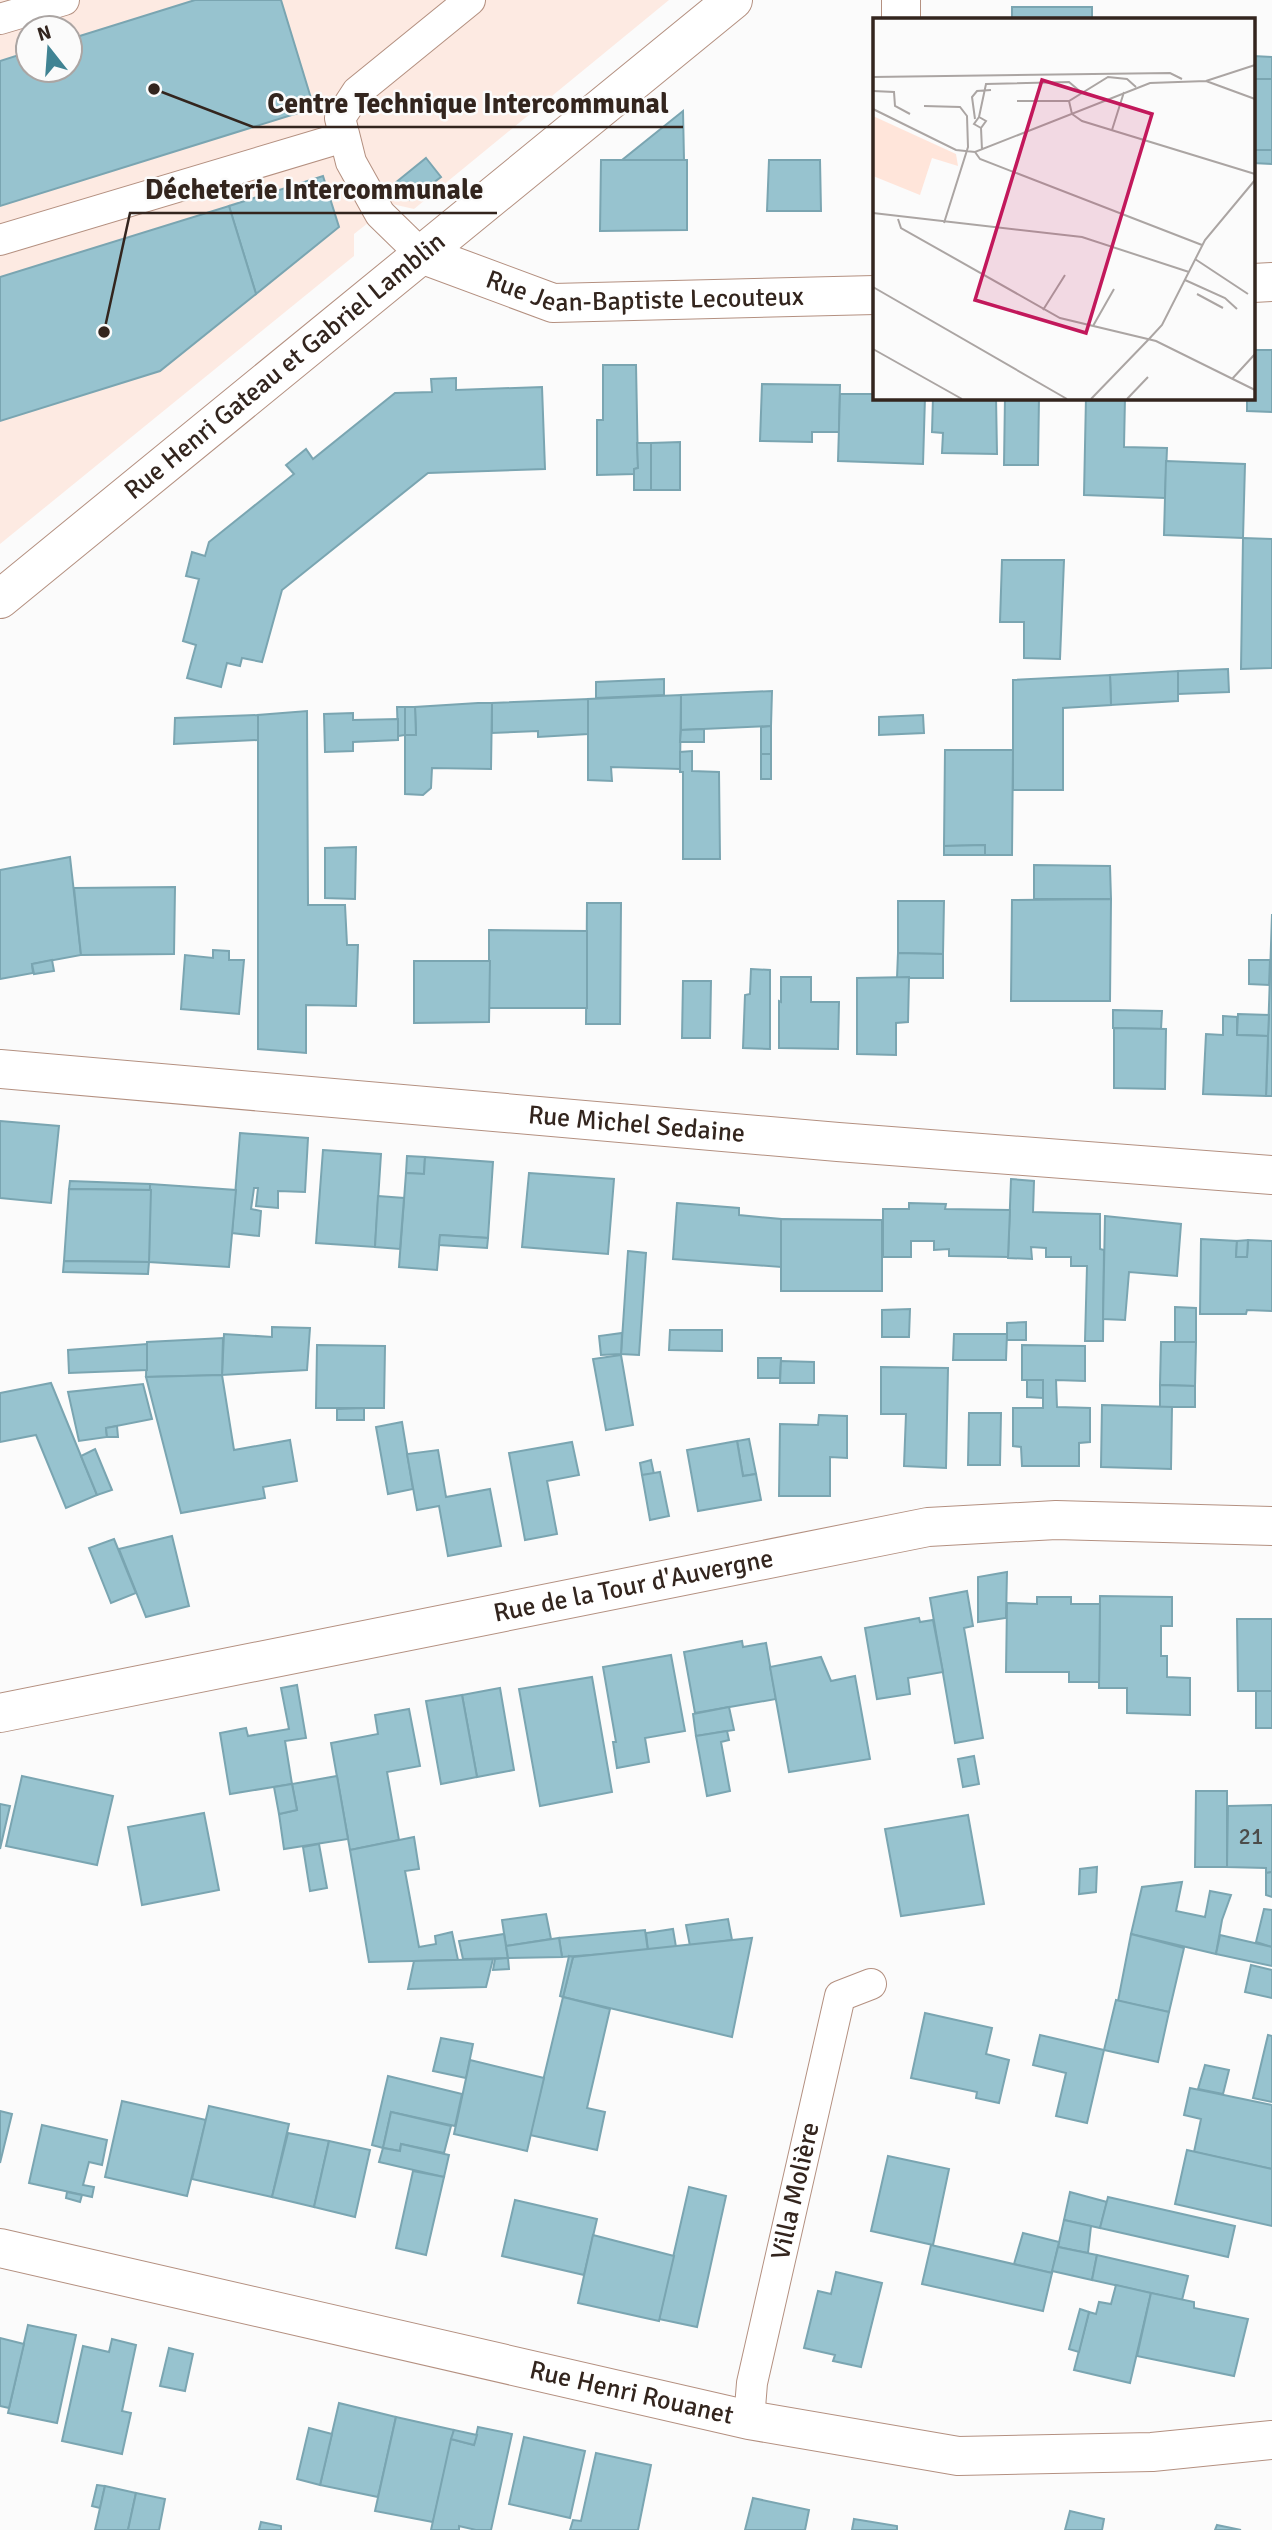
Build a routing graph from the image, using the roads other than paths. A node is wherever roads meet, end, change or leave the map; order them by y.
1 (64, 0) edge
2 (733, 0) edge
3 (901, 0) edge
4 (465, 2) edge
5 (901, 18) edge
6 (0, 19) edge
7 (344, 137) junction
8 (0, 240) edge
9 (421, 254) junction
10 (1272, 282) edge
11 (1254, 283) edge
12 (873, 295) edge
13 (0, 599) edge
14 (0, 1069) edge
15 (1272, 1175) edge
16 (1272, 1526) edge
17 (0, 1713) edge
18 (871, 1984) dead end
19 (0, 2248) edge
20 (749, 2420) junction
21 (1272, 2440) edge

1 - 6 lane
2 - 9 street, Rue Henri Gateau et Gabriel Lamblin
3 - 5 street
4 - 7 lane
7 - 8 lane
7 - 9 lane
9 - 12 street, Rue Jean-Baptiste Lecouteux
9 - 13 street, Rue Henri Gateau et Gabriel Lamblin
10 - 11 street
14 - 15 street, Rue Michel Sedaine
16 - 17 street, Rue de la Tour d'Auvergne
18 - 20 lane, Villa Molière
19 - 20 street, Rue Henri Rouanet
20 - 21 street, Rue Henri Rouanet

